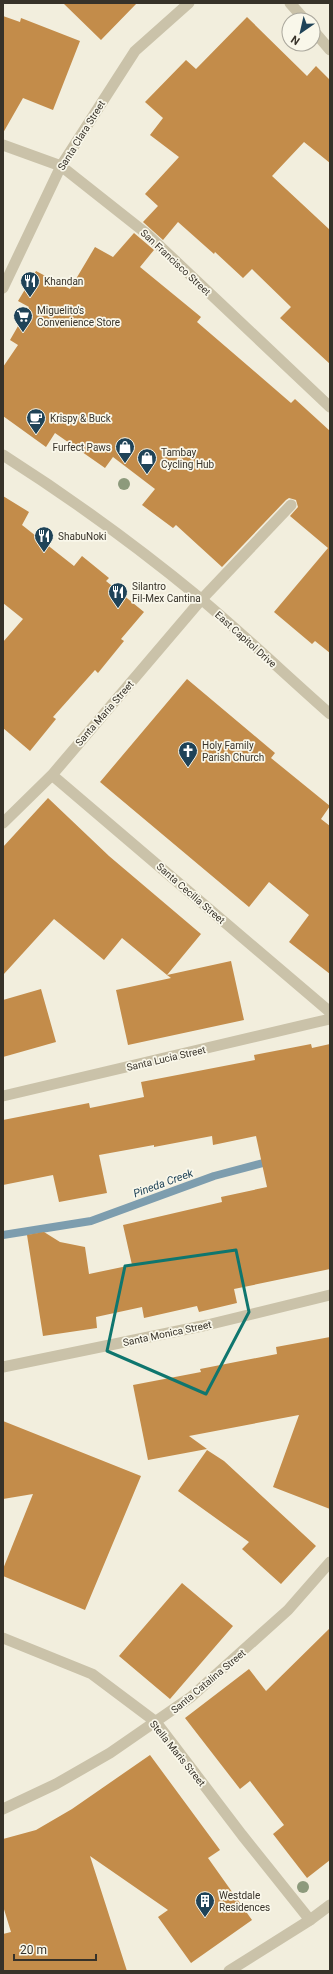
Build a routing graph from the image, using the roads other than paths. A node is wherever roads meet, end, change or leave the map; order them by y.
1 (190, 3) edge
2 (290, 3) edge
3 (297, 12) edge
4 (321, 39) edge
5 (330, 50) edge
6 (3, 145) edge
7 (61, 166) junction
8 (3, 288) edge
9 (330, 407) edge
10 (3, 455) edge
11 (291, 505) dead end
12 (201, 600) junction
13 (330, 714) edge
14 (52, 774) junction
15 (3, 823) edge
16 (330, 1012) edge
17 (330, 1019) edge
18 (3, 1096) edge
19 (330, 1295) edge
20 (3, 1367) edge
21 (330, 1562) edge
22 (3, 1638) edge
23 (156, 1722) junction
24 (3, 1809) edge
25 (330, 1905) edge
26 (310, 1920) junction
27 (229, 1971) edge

1 - 7 street, Santa Clara Street
2 - 3 street
4 - 5 street
6 - 7 street, San Francisco Street
7 - 8 street, Santa Clara Street
7 - 9 street, San Francisco Street
10 - 12 street, East Capitol Drive
11 - 12 street, Santa Maria Street
12 - 13 street, East Capitol Drive
12 - 14 street, Santa Maria Street
14 - 15 street, Santa Maria Street
14 - 16 street, Santa Cecilia Street
17 - 18 street, Santa Lucia Street
19 - 20 street, Santa Monica Street
21 - 23 street, Santa Catalina Street
22 - 23 street, Stella Maris Street
23 - 24 street, Santa Catalina Street
23 - 26 street, Stella Maris Street
25 - 26 street
26 - 27 street

